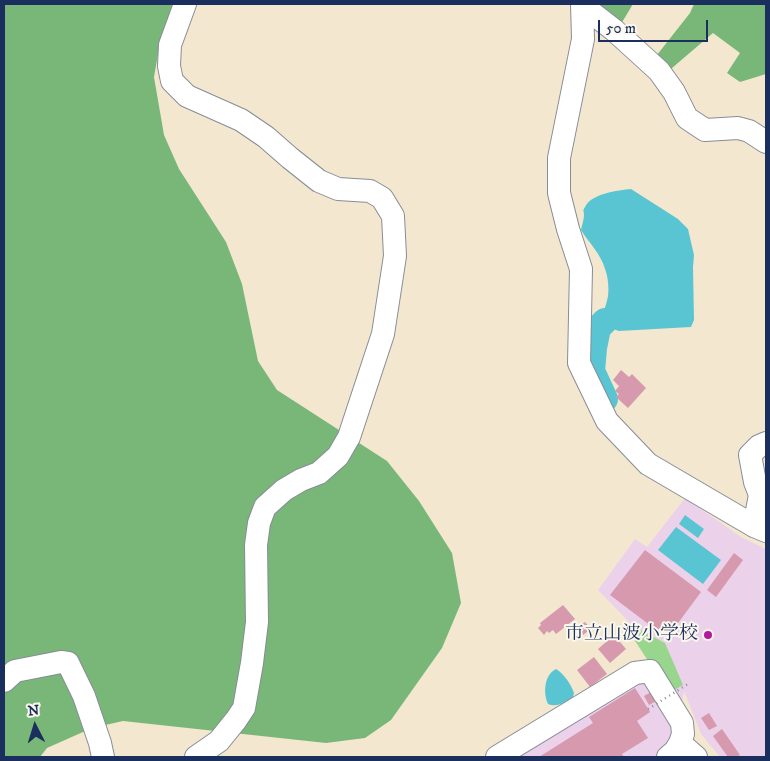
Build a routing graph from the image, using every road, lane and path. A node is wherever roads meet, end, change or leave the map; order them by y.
1 (185, 4) edge
2 (582, 5) edge
3 (766, 142) edge
4 (766, 443) edge
5 (760, 529) edge
6 (4, 681) edge
7 (688, 684) dead end
8 (648, 709) dead end
9 (681, 753) edge
10 (103, 757) edge
11 (196, 757) edge
12 (496, 757) edge

1 - 11 street
2 - 3 street
2 - 5 street
4 - 5 street
6 - 10 street
7 - 8 path, bridge
9 - 12 street

